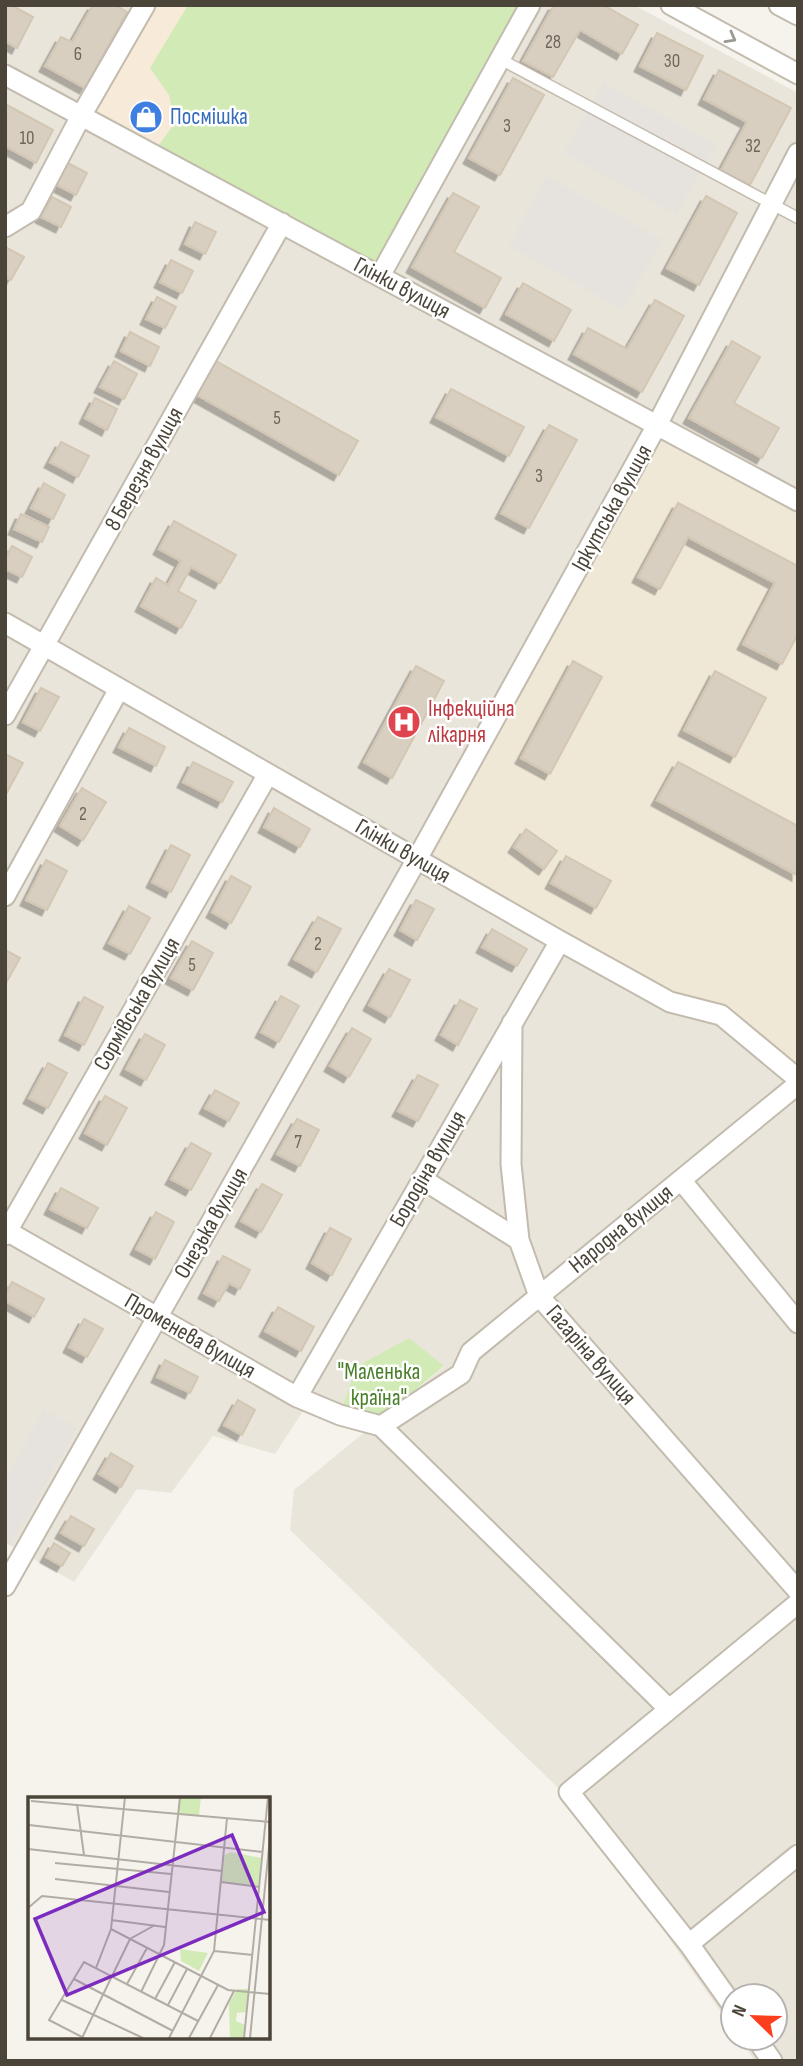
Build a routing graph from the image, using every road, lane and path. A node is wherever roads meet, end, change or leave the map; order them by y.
1 (145, 5) edge
2 (530, 5) edge
3 (671, 5) edge
4 (779, 5) edge
5 (798, 15) edge
6 (500, 60) junction
7 (5, 75) edge
8 (798, 75) edge
9 (81, 116) junction
10 (798, 153) edge
11 (772, 204) junction
12 (798, 218) edge
13 (282, 223) junction
14 (5, 227) edge
15 (380, 276) junction
16 (657, 425) junction
17 (798, 501) edge
18 (5, 623) edge
19 (45, 646) junction
20 (119, 688) junction
21 (5, 715) edge
22 (268, 774) junction
23 (417, 859) junction
24 (5, 896) edge
25 (560, 941) junction
26 (512, 1023) junction
27 (798, 1082) edge
28 (422, 1179) junction
29 (681, 1180) junction
30 (6, 1232) edge
31 (519, 1240) junction
32 (539, 1296) junction
33 (158, 1317) junction
34 (798, 1322) edge
35 (297, 1397) junction
36 (381, 1426) junction
37 (5, 1586) edge
38 (798, 1591) edge
39 (798, 1603) edge
40 (669, 1709) junction
41 (798, 1855) edge
42 (689, 1944) junction
43 (719, 1986) edge

1 - 9 street
2 - 6 street
3 -> 8 street
4 - 5 street
6 - 11 lane
6 - 15 street
7 - 9 street, Глінки вулиця
9 - 13 street, Глінки вулиця
9 - 14 street
10 - 11 street, Іркутська вулиця
11 - 12 lane
11 - 16 street, Іркутська вулиця
13 - 15 street, Глінки вулиця
13 - 19 street, 8 Березня вулиця
15 - 16 street, Глінки вулиця
16 - 17 street, Глінки вулиця
16 - 23 street, Іркутська вулиця
18 - 19 street, Глінки вулиця
19 - 20 street, Глінки вулиця
19 - 21 street, 8 Березня вулиця
20 - 22 street, Глінки вулиця
20 - 24 street
22 - 23 street, Глінки вулиця
22 - 30 street, Сормівська вулиця
23 - 25 street, Глінки вулиця
23 - 33 street, Онезька вулиця
25 - 26 street, Бородіна вулиця
25 - 27 street, Глінки вулиця
26 - 28 street, Бородіна вулиця
26 - 31 street, Гагаріна вулиця
27 - 29 street, Народна вулиця
28 - 31 street
28 - 35 street, Бородіна вулиця
29 - 32 street, Народна вулиця
29 - 34 street
30 - 33 street, Променева вулиця
31 - 32 street, Гагаріна вулиця
32 - 36 street, Народна вулиця
32 - 38 street, Гагаріна вулиця
33 - 35 street, Променева вулиця
33 - 37 street, Онезька вулиця
35 - 36 street, Променева вулиця
36 - 40 street
39 - 40 street
40 - 42 street
41 - 42 street
42 - 43 street

